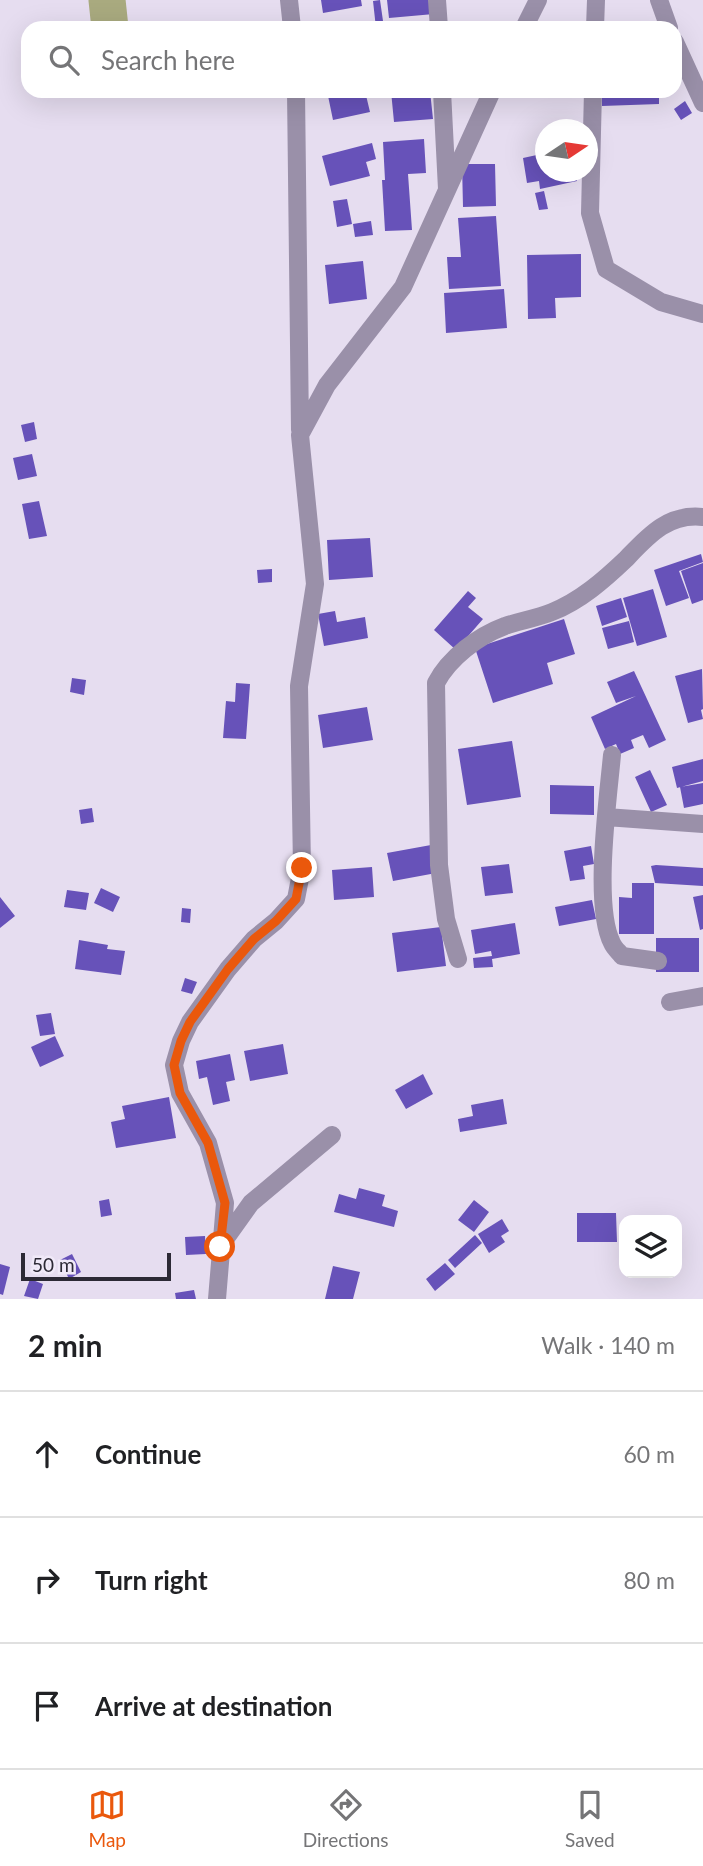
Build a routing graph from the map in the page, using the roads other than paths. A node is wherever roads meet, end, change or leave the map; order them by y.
1 (289, 0) edge
2 (438, 0) edge
3 (538, 0) edge
4 (596, 0) edge
5 (659, 0) edge
6 (291, 21) edge
7 (439, 21) edge
8 (528, 21) edge
9 (595, 21) edge
10 (666, 21) edge
11 (682, 58) edge
12 (296, 98) edge
13 (442, 98) edge
14 (489, 98) edge
15 (593, 98) edge
16 (703, 103) edge
17 (447, 191) junction
18 (703, 314) edge
19 (300, 435) junction
20 (703, 517) edge
21 (612, 754) dead end
22 (606, 817) junction
23 (703, 824) edge
24 (458, 959) dead end
25 (658, 961) dead end
26 (703, 996) edge
27 (670, 1002) dead end
28 (332, 1135) dead end
29 (220, 1247) junction
30 (217, 1299) edge

1 - 6 street
2 - 7 street
3 - 8 street
4 - 9 street
5 - 10 street
11 - 16 street
12 - 19 street
13 - 17 street
14 - 17 street
15 - 18 street
17 - 19 street
19 - 29 street
20 - 24 street
21 - 22 street
22 - 23 street
22 - 25 street
26 - 27 street
28 - 29 street
29 - 30 street

